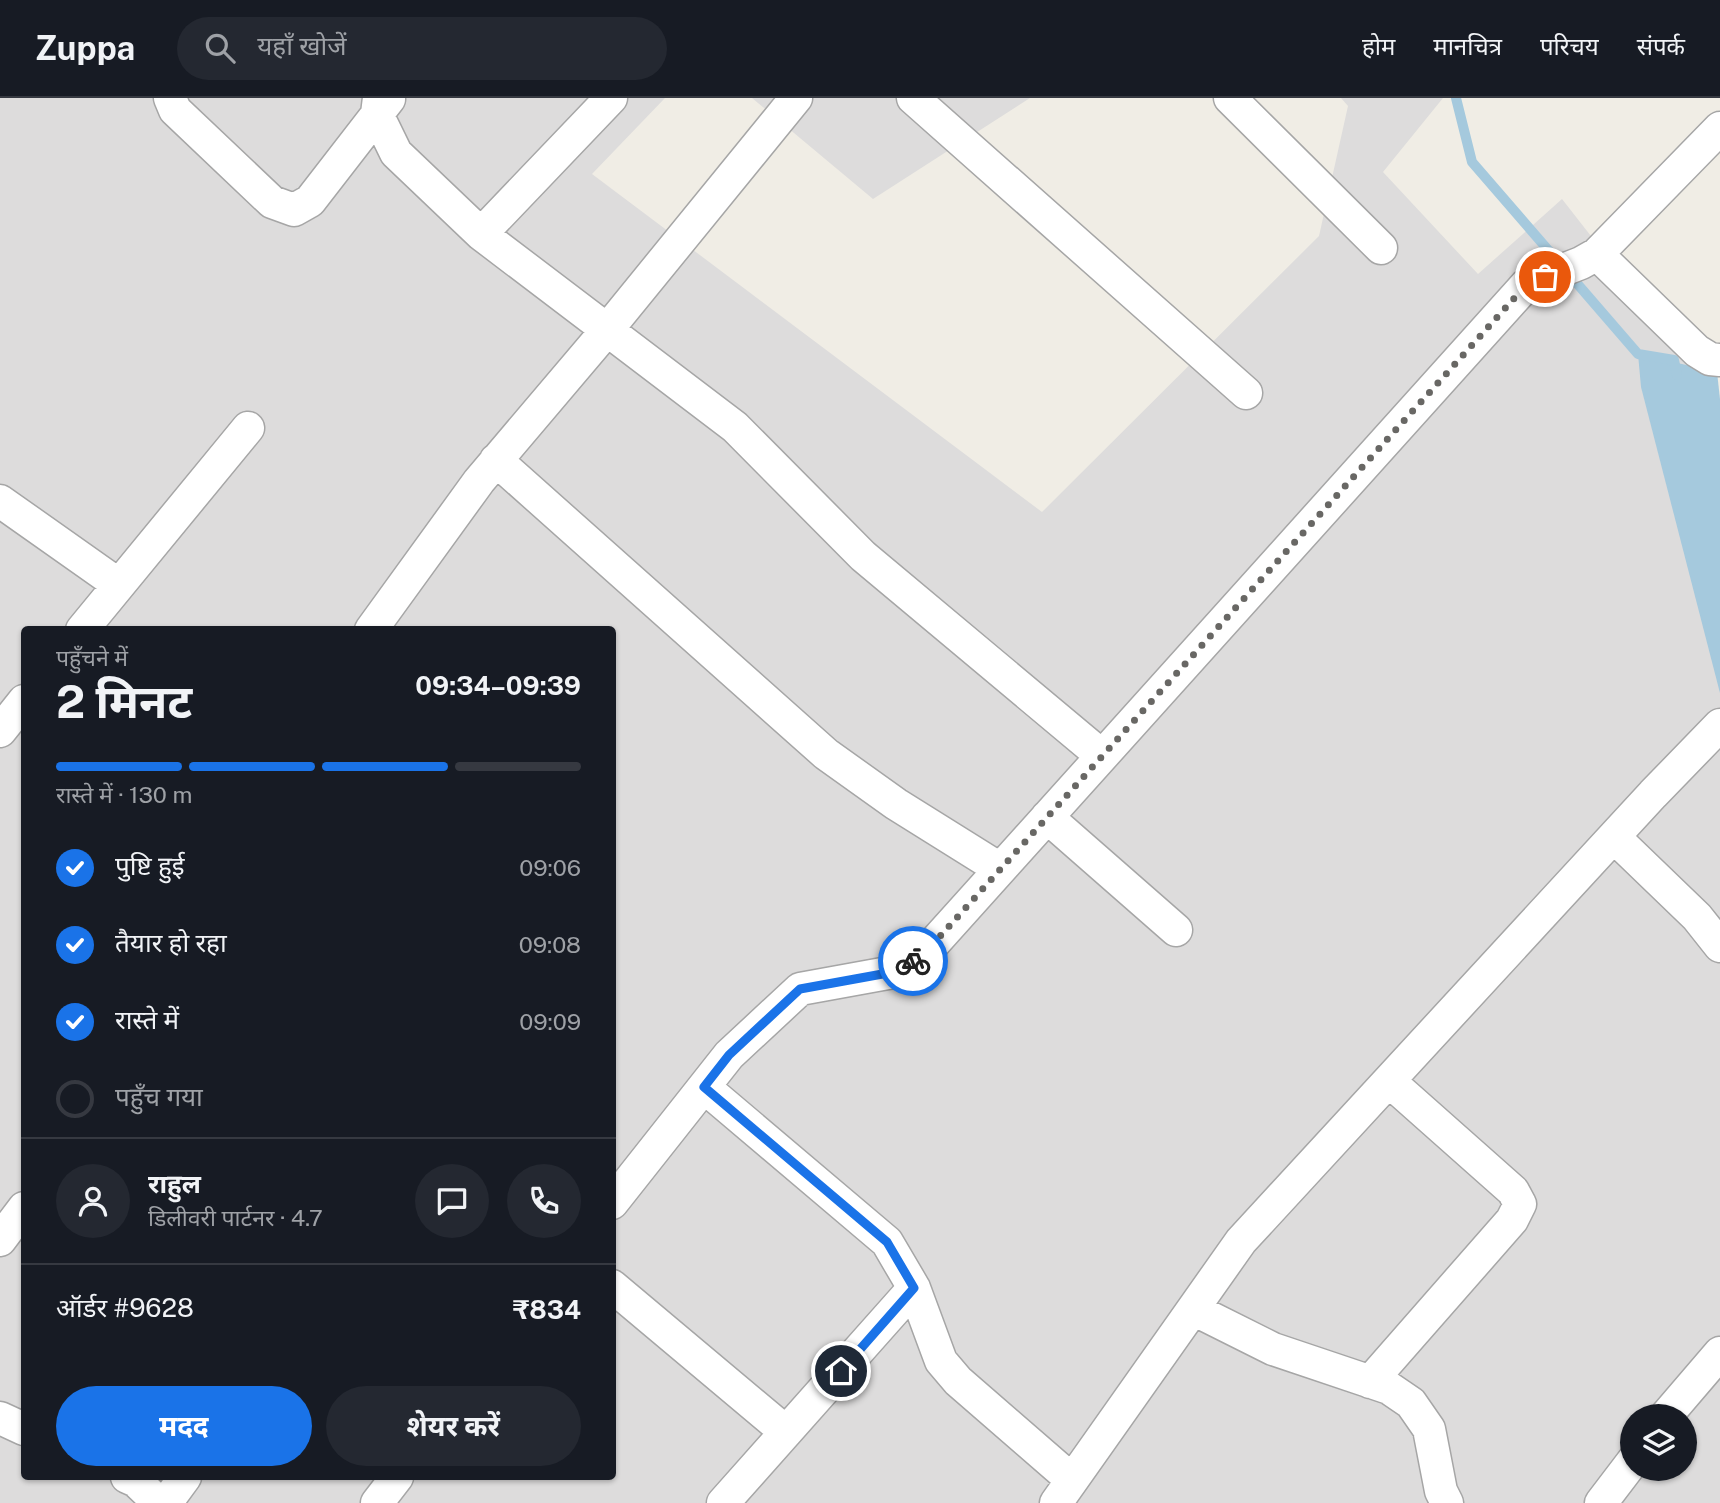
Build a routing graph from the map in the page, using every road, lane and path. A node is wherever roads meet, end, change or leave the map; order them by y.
1 (170, 98) edge
2 (611, 98) edge
3 (796, 98) edge
4 (913, 98) edge
5 (1230, 98) edge
6 (382, 103) edge
7 (1720, 128) edge
8 (481, 234) junction
9 (1381, 248) dead end
10 (1589, 259) junction
11 (607, 330) junction
12 (1720, 360) edge
13 (1246, 393) dead end
14 (248, 428) dead end
15 (496, 460) junction
16 (0, 501) edge
17 (119, 585) junction
18 (85, 626) edge
19 (374, 626) edge
20 (21, 705) edge
21 (1720, 725) edge
22 (0, 731) edge
23 (1102, 756) junction
24 (1047, 817) junction
25 (1614, 837) junction
26 (1000, 869) junction
27 (1176, 930) dead end
28 (1720, 946) edge
29 (1389, 1081) junction
30 (704, 1087) junction
31 (616, 1198) edge
32 (21, 1212) edge
33 (0, 1240) edge
34 (914, 1288) junction
35 (616, 1289) edge
36 (1193, 1309) junction
37 (1720, 1353) edge
38 (1370, 1382) junction
39 (1676, 1404) edge
40 (786, 1432) junction
41 (1620, 1478) edge
42 (134, 1480) edge
43 (183, 1480) edge
44 (395, 1480) edge
45 (1064, 1492) edge
46 (159, 1503) edge
47 (166, 1503) edge
48 (377, 1503) edge
49 (723, 1503) edge
50 (1447, 1503) edge
51 (1601, 1503) edge

1 - 6 street
2 - 8 street
3 - 11 street
4 - 13 street
5 - 9 street
6 - 8 street
7 - 10 street
8 - 11 street
10 - 12 street
10 - 23 street
11 - 15 street
11 - 23 street
14 - 17 street
15 - 19 street
15 - 26 street
16 - 17 street
17 - 18 street
20 - 22 street
21 - 25 street
23 - 24 street
24 - 26 street
24 - 27 street
25 - 28 street
25 - 29 street
26 - 30 street
29 - 36 street
29 - 38 street
30 - 31 street
30 - 34 street
32 - 33 street
34 - 40 street
34 - 45 street
35 - 40 street
36 - 38 street
36 - 45 street
37 - 39 street
38 - 50 street
40 - 49 street
41 - 51 street
42 - 46 street
43 - 47 street
44 - 48 street

